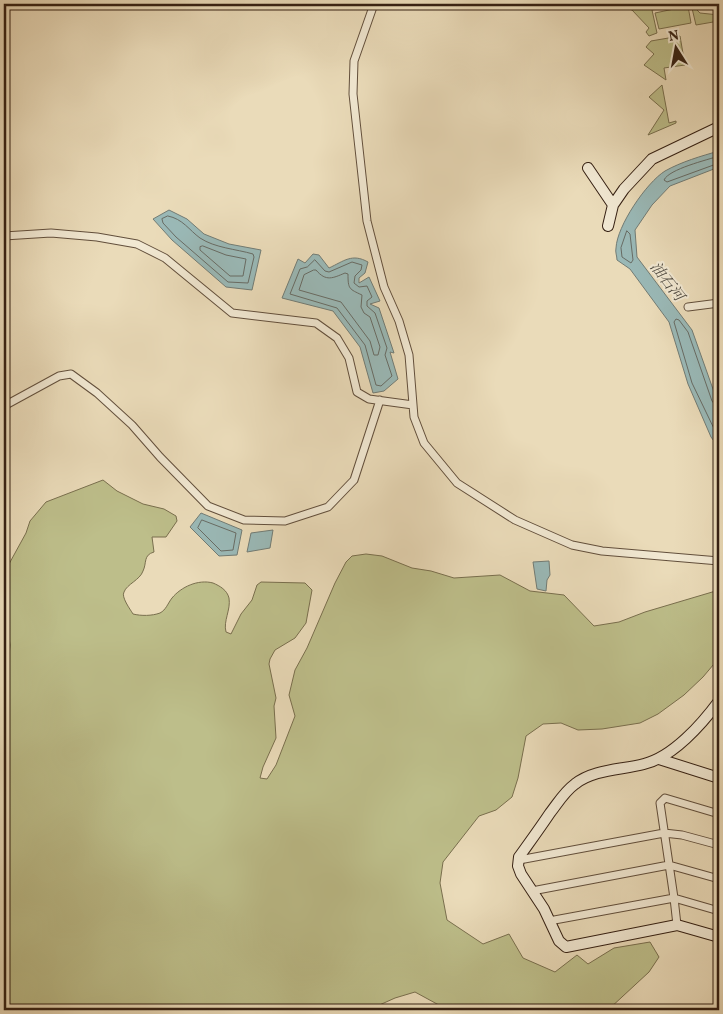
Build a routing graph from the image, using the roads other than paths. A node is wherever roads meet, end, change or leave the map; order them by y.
1 (374, 4) edge
2 (719, 127) edge
3 (588, 168) dead end
4 (613, 205) junction
5 (608, 226) dead end
6 (4, 236) edge
7 (719, 303) edge
8 (688, 307) dead end
9 (380, 400) junction
10 (413, 404) junction
11 (4, 406) edge
12 (719, 560) edge
13 (719, 701) edge
14 (659, 759) junction
15 (719, 778) edge
16 (719, 814) edge
17 (664, 833) junction
18 (719, 845) edge
19 (518, 860) junction
20 (669, 865) junction
21 (719, 879) edge
22 (532, 891) junction
23 (674, 898) junction
24 (719, 911) edge
25 (550, 921) junction
26 (677, 926) junction
27 (719, 937) edge

1 - 10 street
2 - 4 street
3 - 4 street
4 - 5 street
6 - 9 street
7 - 8 street
9 - 10 street
9 - 11 street
10 - 12 street
13 - 14 street
14 - 15 street
14 - 19 street
16 - 17 street
17 - 18 street
17 - 19 street
17 - 20 street
19 - 22 street
20 - 21 street
20 - 22 street
20 - 23 street
22 - 25 street
23 - 24 street
23 - 25 street
23 - 26 street
25 - 26 street
26 - 27 street

